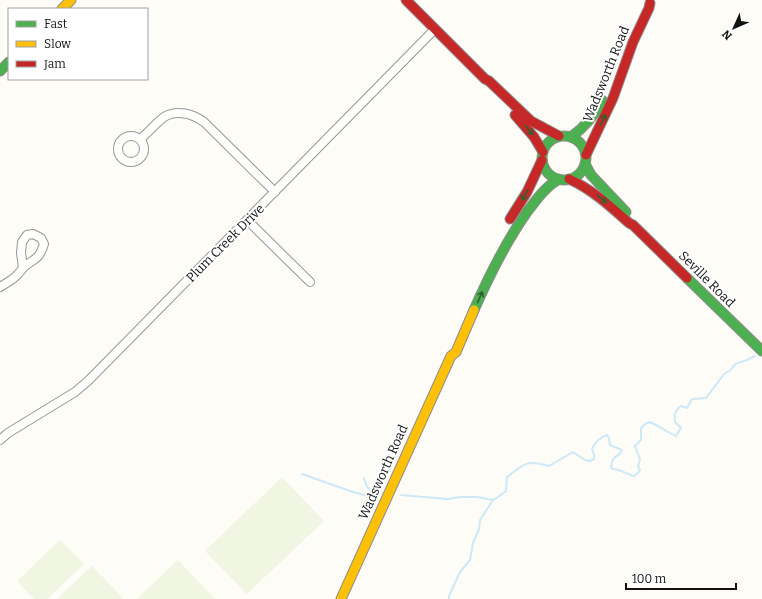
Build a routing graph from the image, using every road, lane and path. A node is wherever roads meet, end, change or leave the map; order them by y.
1 (71, 0) edge
2 (406, 0) edge
3 (651, 2) edge
4 (63, 8) edge
5 (435, 30) junction
6 (612, 75) dead end
7 (485, 79) junction
8 (604, 95) dead end
9 (559, 136) junction
10 (571, 137) junction
11 (140, 140) dead end
12 (543, 156) junction
13 (586, 160) junction
14 (559, 179) junction
15 (569, 179) junction
16 (275, 192) junction
17 (247, 220) junction
18 (507, 224) dead end
19 (633, 225) junction
20 (23, 268) dead end
21 (310, 282) dead end
22 (477, 282) dead end
23 (0, 287) edge
24 (762, 351) edge
25 (450, 356) junction
26 (0, 440) edge
27 (341, 599) edge

1 - 4 main road
2 - 5 main road
3 - 6 main road, Wadsworth Road
13 -> 3 main road, Wadsworth Road
5 - 7 main road
5 - 16 street, Plum Creek Drive
7 - 9 main road
7 -> 12 main road
8 - 10 main road, Wadsworth Road
9 - 10 main road
9 - 12 main road
10 - 13 main road
11 - 16 street
12 - 14 main road
12 -> 18 main road
13 - 15 main road, Wadsworth Road
13 - 19 main road, Seville Road
14 - 15 main road
25 -> 14 main road, Wadsworth Road
15 -> 19 main road, Seville Road
16 - 17 street, Plum Creek Drive
17 - 21 street
17 - 26 street, Plum Creek Drive
19 - 24 main road, Seville Road
20 - 23 street
22 - 25 main road, Wadsworth Road
25 - 27 main road, Wadsworth Road

